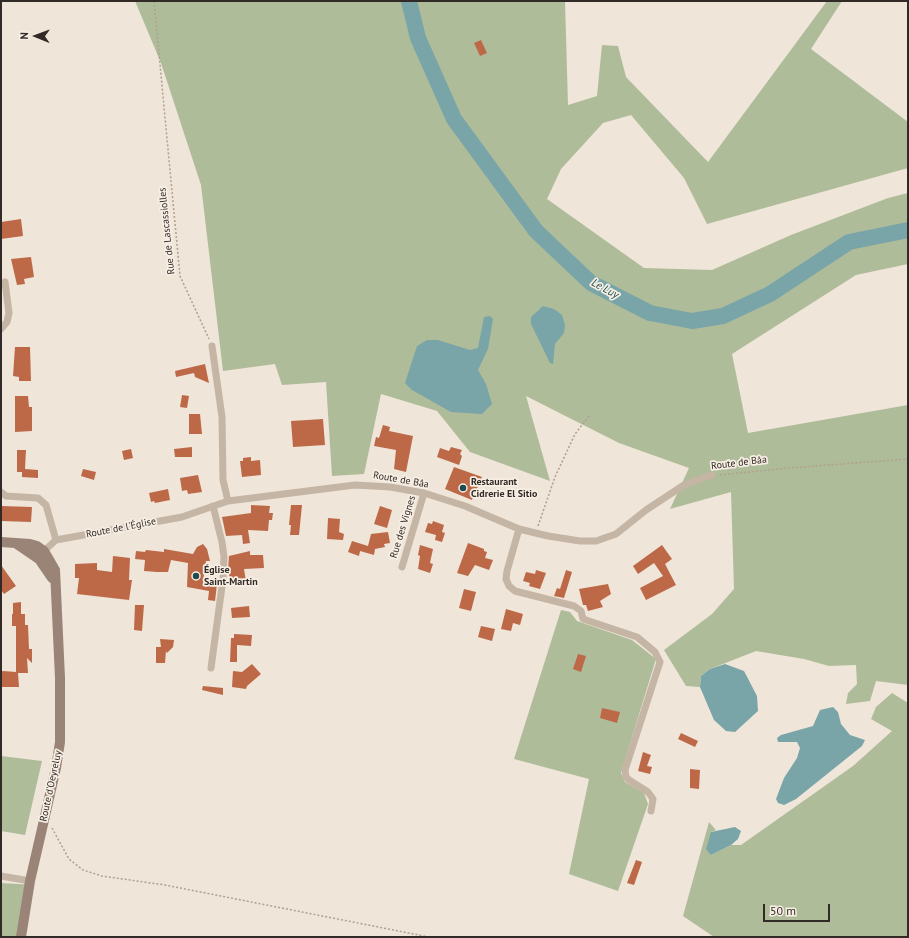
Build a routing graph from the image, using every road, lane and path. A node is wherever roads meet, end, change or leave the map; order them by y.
1 (154, 1) edge
2 (5, 282) dead end
3 (1, 329) edge
4 (212, 346) joint
5 (589, 416) dead end
6 (908, 460) edge
7 (712, 476) joint
8 (1, 492) edge
9 (424, 493) junction
10 (228, 501) junction
11 (213, 506) junction
12 (519, 529) junction
13 (536, 533) junction
14 (56, 540) junction
15 (1, 542) edge
16 (41, 555) junction
17 (402, 567) dead end
18 (211, 668) dead end
19 (651, 811) dead end
20 (46, 812) junction
21 (1, 876) edge
22 (30, 881) junction
23 (21, 937) edge
24 (429, 937) edge

1 - 4 path, Rue de Lascassiolles
2 - 3 street
4 - 10 street
5 - 13 path
6 - 7 path, Route de Bâa
7 - 13 street, Route de Bâa
8 - 14 street
9 - 10 street, Route de Bâa
9 - 12 street, Route de Bâa
9 - 17 street, Rue des Vignes
10 - 11 street, Route de l'Église
11 - 14 street, Route de l'Église
11 - 18 street
12 - 13 street, Route de Bâa
12 - 19 street
14 - 16 street
15 - 16 street
16 - 20 street, Route d'Oeyreluy
20 - 22 street, Route d'Oeyreluy
20 - 24 path
21 - 22 street
22 - 23 street, Route d'Oeyreluy

